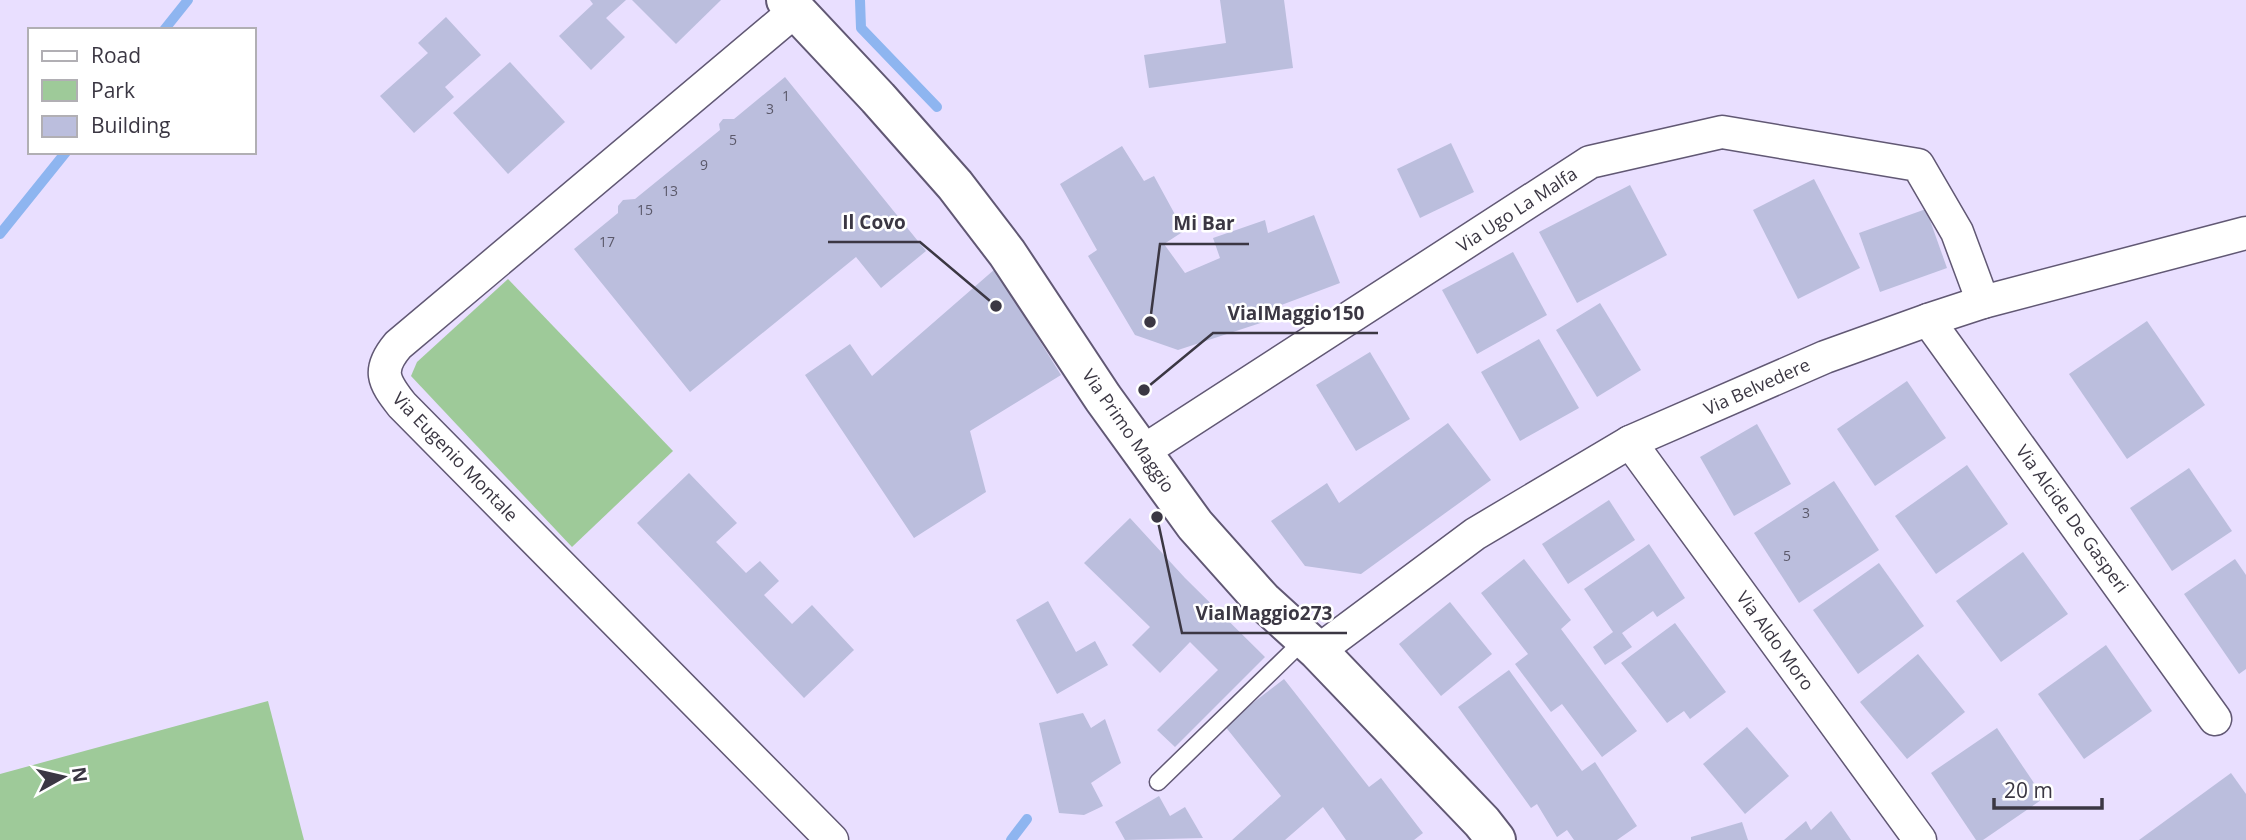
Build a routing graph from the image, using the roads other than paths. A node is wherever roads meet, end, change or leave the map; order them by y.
1 (791, 5) edge
2 (2246, 233) edge
3 (1983, 302) junction
4 (1928, 320) junction
5 (1630, 442) junction
6 (1142, 452) junction
7 (1312, 645) junction
8 (2215, 719) dead end
9 (1158, 782) dead end
10 (832, 840) edge
11 (1496, 840) edge
12 (1920, 840) edge

1 - 6 main road, Via Primo Maggio
1 - 10 street, Via Eugenio Montale
2 - 3 street, Via Belvedere
3 - 4 street, Via Belvedere
3 - 6 street, Via Ugo La Malfa
4 - 5 street, Via Belvedere
4 - 8 street, Via Alcide De Gasperi
5 - 7 street, Via Belvedere
5 - 12 street, Via Aldo Moro
6 - 7 main road, Via Primo Maggio
7 - 9 lane
7 - 11 main road, Via Primo Maggio

